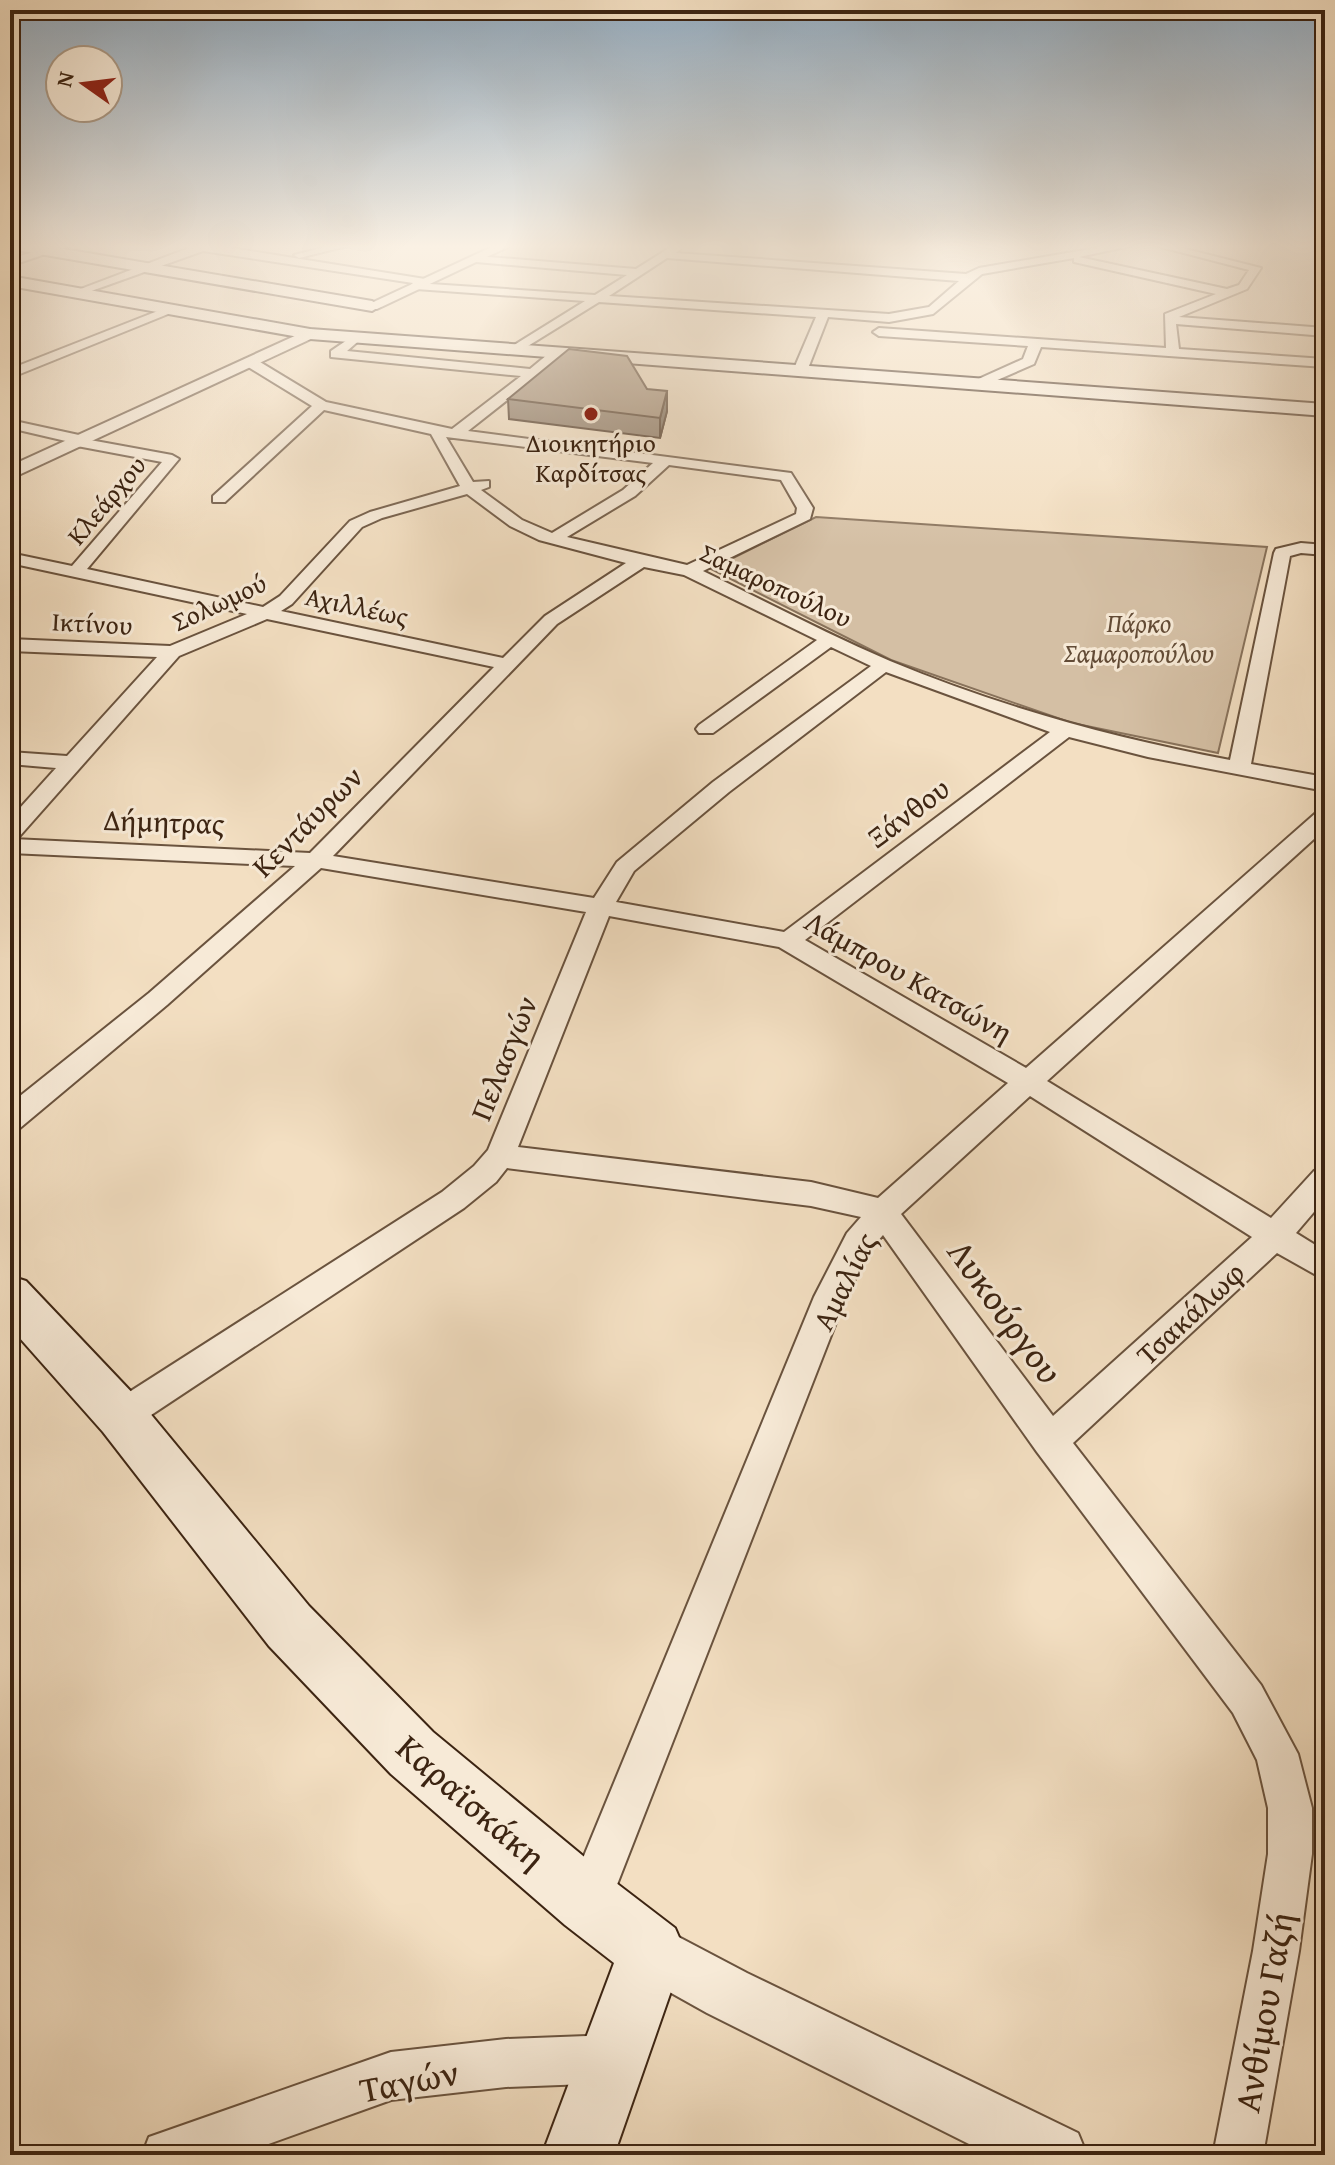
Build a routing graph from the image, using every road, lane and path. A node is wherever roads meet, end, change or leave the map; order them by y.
1 (81, 346) edge
2 (284, 346) edge
3 (346, 346) edge
4 (462, 346) edge
5 (521, 346) edge
6 (809, 346) edge
7 (1035, 346) edge
8 (1078, 346) edge
9 (1172, 346) edge
10 (515, 350) junction
11 (558, 353) junction
12 (1173, 353) junction
13 (250, 362) junction
14 (1322, 367) edge
15 (800, 371) junction
16 (532, 373) junction
17 (10, 374) edge
18 (979, 384) junction
19 (321, 405) junction
20 (1325, 410) edge
21 (10, 424) edge
22 (436, 431) junction
23 (456, 433) junction
24 (80, 441) junction
25 (667, 459) junction
26 (10, 473) edge
27 (491, 482) dead end
28 (468, 487) junction
29 (219, 499) dead end
30 (553, 539) junction
31 (1325, 550) edge
32 (11, 559) edge
33 (641, 561) junction
34 (689, 571) junction
35 (76, 572) junction
36 (265, 613) junction
37 (830, 639) junction
38 (10, 645) edge
39 (172, 652) junction
40 (505, 664) junction
41 (884, 665) junction
42 (706, 729) dead end
43 (1065, 730) junction
44 (10, 758) edge
45 (70, 763) junction
46 (1239, 768) junction
47 (1325, 784) edge
48 (1325, 817) edge
49 (10, 833) edge
50 (10, 846) edge
51 (316, 860) junction
52 (600, 908) junction
53 (788, 941) junction
54 (1028, 1082) junction
55 (10, 1120) edge
56 (500, 1156) junction
57 (1325, 1179) edge
58 (881, 1214) junction
59 (1274, 1236) junction
60 (1325, 1267) edge
61 (10, 1295) edge
62 (121, 1416) junction
63 (1050, 1441) junction
64 (1284, 1773) joint
65 (588, 1902) junction
66 (652, 1951) junction
67 (613, 2059) junction
68 (167, 2155) edge
69 (578, 2155) edge
70 (1056, 2155) edge
71 (1238, 2155) edge

1 - 17 street
2 - 13 street
3 - 16 street
4 - 10 main road
5 - 10 street
6 - 15 street
7 - 18 street
8 - 12 street
9 - 12 street
10 - 11 main road
11 - 15 main road
11 - 16 street
12 - 14 street
13 - 19 street
13 - 24 street
15 - 18 main road
16 - 23 street
18 - 20 main road
19 - 22 street
19 - 29 street
21 - 24 street
22 - 23 street
22 - 28 street, Σαμαροπούλου
23 - 25 street
24 - 26 street
24 - 35 street, Κλεάρχου
25 - 30 street
25 - 34 street
27 - 28 street, Σολωμού
28 - 30 street, Σαμαροπούλου
28 - 36 street, Σολωμού
30 - 33 street, Σαμαροπούλου
31 - 46 street
32 - 35 street, Αχιλλέως
33 - 34 street, Σαμαροπούλου
33 - 40 street, Κεντάυρων
34 - 37 street, Σαμαροπούλου
35 - 36 street, Αχιλλέως
36 - 39 street, Σολωμού
36 - 40 street, Αχιλλέως
37 - 41 street, Σαμαροπούλου
37 - 42 street
38 - 39 street, Ικτίνου
39 - 45 street, Σολωμού
40 - 51 street, Κεντάυρων
41 - 43 street, Σαμαροπούλου
41 - 52 street, Πελασγών
43 - 46 street, Σαμαροπούλου
43 - 53 street, Ξάνθου
44 - 45 street
45 - 49 street, Σολωμού
46 - 47 street, Σαμαροπούλου
48 - 54 street, Αμαλίας
50 - 51 street, Δήμητρας
51 - 52 street, Λάμπρου Κατσώνη
51 - 55 street, Κεντάυρων
52 - 53 street, Λάμπρου Κατσώνη
52 - 56 street, Πελασγών
53 - 54 street, Λάμπρου Κατσώνη
54 - 58 street, Αμαλίας
54 - 59 street, Λάμπρου Κατσώνη
56 - 58 street, Λυκούργου
56 - 62 street, Πελασγών
57 - 59 street, Τσακάλωφ
58 - 63 street, Λυκούργου
58 - 65 street, Αμαλίας
59 - 60 street, Λάμπρου Κατσώνη
59 - 63 street, Τσακάλωφ
61 - 62 main road, Καραϊσκάκη
62 - 65 main road, Καραϊσκάκη
63 - 64 street, Λυκούργου
64 - 71 street, Ανθίμου Γαζή
65 - 66 main road, Καραϊσκάκη
66 - 67 main road
66 - 70 street, Καραϊσκάκη
67 - 68 street, Ταγών
67 - 69 main road

